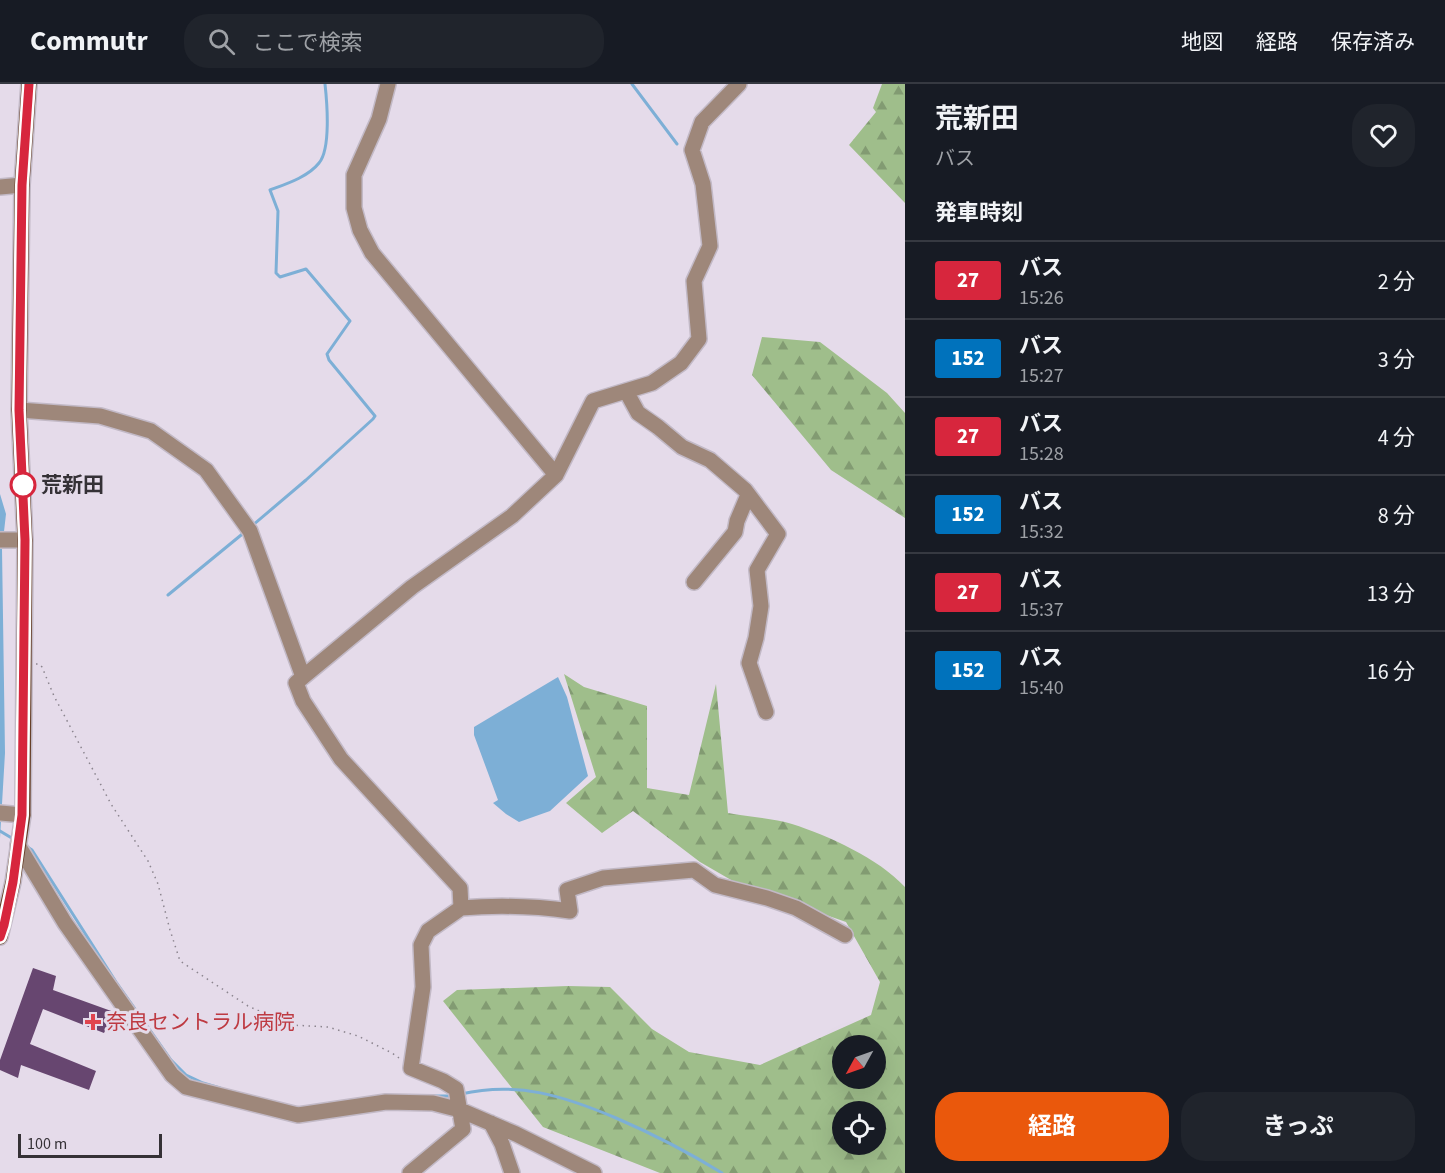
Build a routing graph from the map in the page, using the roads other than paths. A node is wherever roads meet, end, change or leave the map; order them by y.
1 (29, 84) edge
2 (388, 84) edge
3 (739, 84) edge
4 (12, 186) edge
5 (626, 391) junction
6 (19, 410) junction
7 (556, 475) junction
8 (748, 495) junction
9 (12, 540) edge
10 (694, 582) dead end
11 (303, 677) junction
12 (766, 712) dead end
13 (12, 814) edge
14 (18, 845) junction
15 (461, 908) junction
16 (845, 935) dead end
17 (0, 937) edge
18 (460, 1110) junction
19 (491, 1123) junction
20 (410, 1173) edge
21 (512, 1173) edge
22 (594, 1173) edge

1 - 4 main road
2 - 7 street
3 - 5 street
4 - 6 main road
5 - 7 street
5 - 8 street
6 - 9 main road
6 - 11 street
7 - 11 street
8 - 10 street
8 - 12 street
9 - 13 main road
11 - 15 street
13 - 14 main road
14 - 17 main road
14 - 18 street
15 - 16 street
15 - 18 street
18 - 19 street
18 - 20 street
19 - 21 street
19 - 22 street

